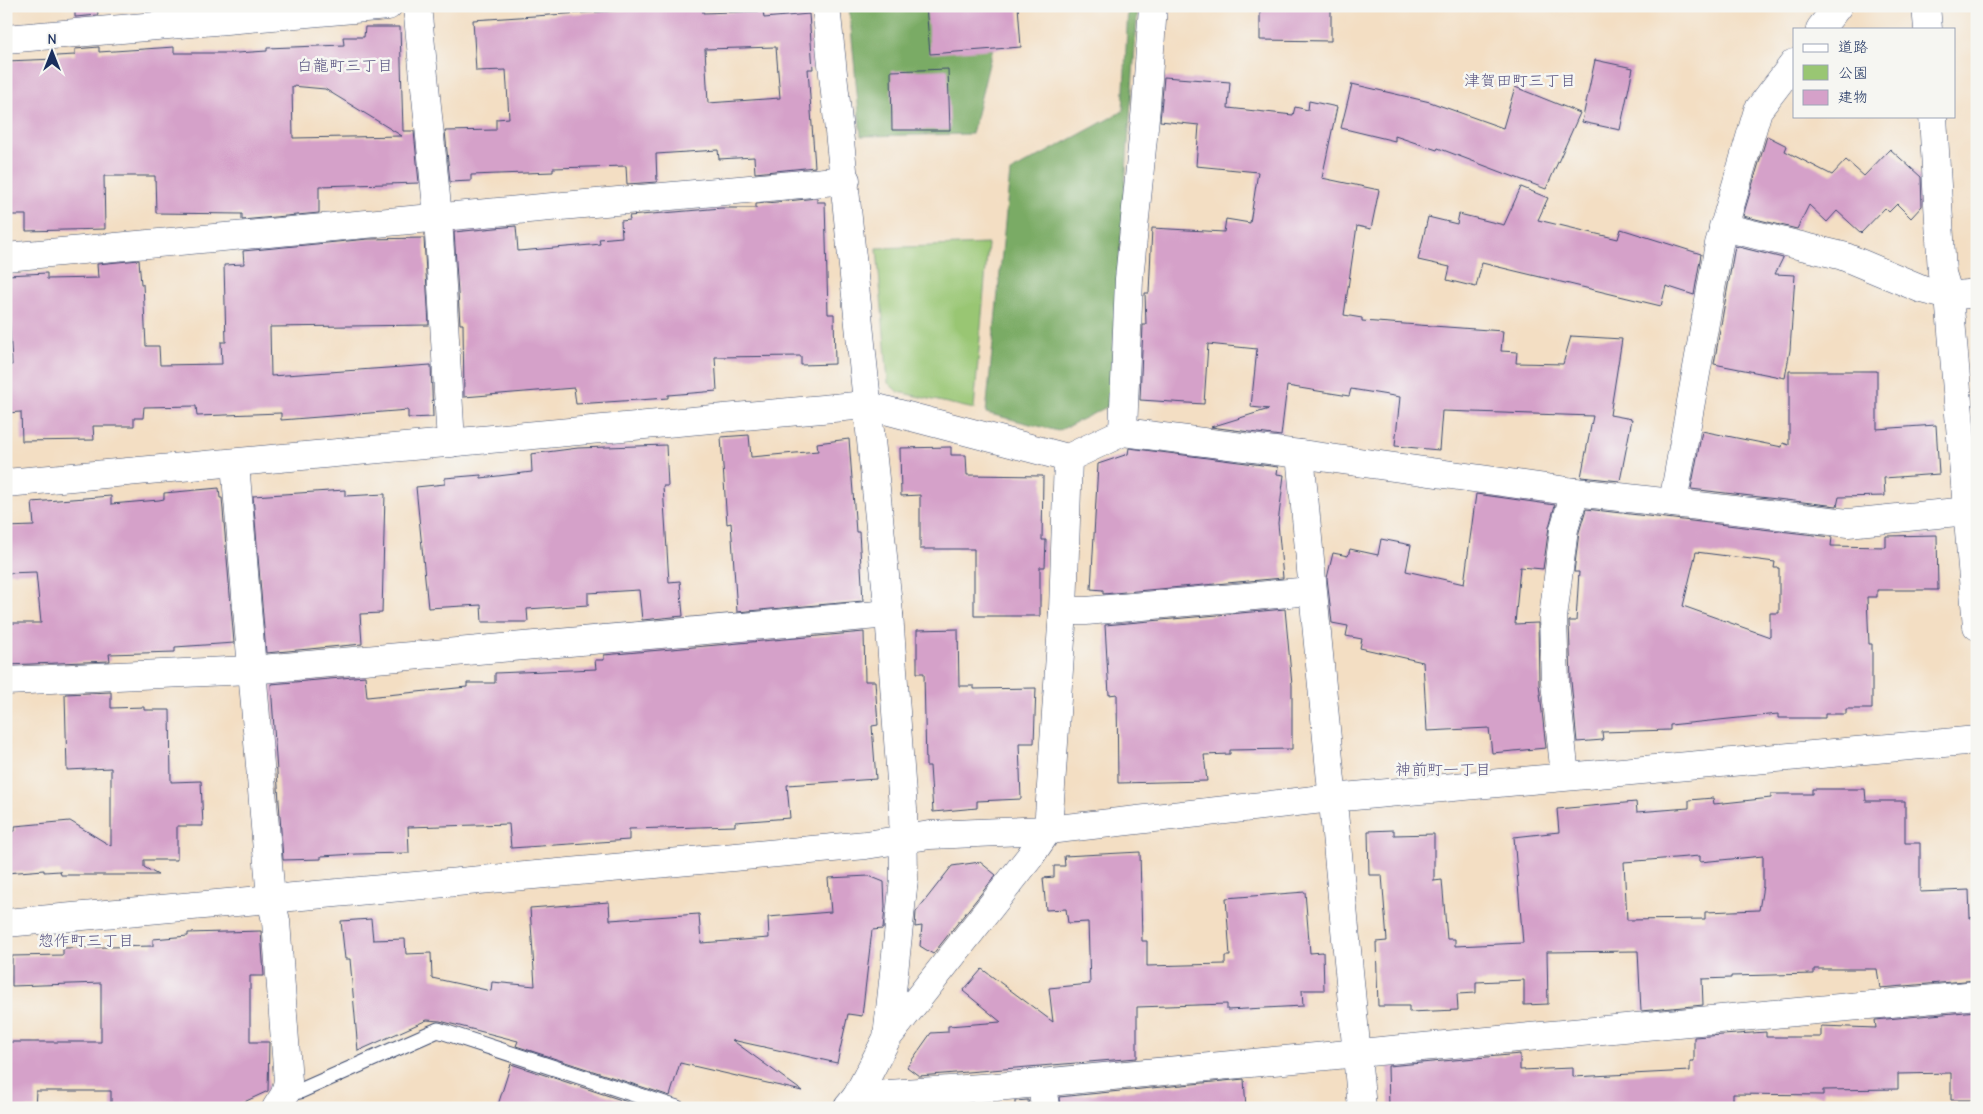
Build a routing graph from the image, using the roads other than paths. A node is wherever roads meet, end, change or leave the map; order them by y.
1 (388, 6) edge
2 (417, 6) edge
3 (826, 6) edge
4 (1153, 6) edge
5 (1815, 6) edge
6 (1838, 6) edge
7 (1926, 6) edge
8 (237, 12) edge
9 (1820, 28) edge
10 (1821, 28) edge
11 (1928, 28) edge
12 (6, 39) edge
13 (1793, 64) edge
14 (1933, 118) edge
15 (846, 180) junction
16 (438, 217) junction
17 (1723, 227) junction
18 (6, 257) edge
19 (1977, 293) edge
20 (1949, 296) junction
21 (866, 405) junction
22 (1123, 432) junction
23 (451, 443) junction
24 (1300, 454) junction
25 (1068, 458) junction
26 (234, 463) junction
27 (6, 483) edge
28 (1575, 492) junction
29 (1673, 503) junction
30 (1972, 511) edge
31 (1312, 591) junction
32 (1063, 611) junction
33 (889, 614) junction
34 (1977, 626) edge
35 (250, 670) junction
36 (6, 682) edge
37 (1977, 740) edge
38 (1565, 776) junction
39 (1332, 798) junction
40 (1048, 830) junction
41 (904, 838) junction
42 (271, 899) junction
43 (6, 923) edge
44 (1977, 995) edge
45 (887, 1038) junction
46 (1356, 1053) junction
47 (1043, 1095) edge
48 (281, 1101) edge
49 (853, 1102) edge
50 (677, 1108) edge
51 (1362, 1108) edge

1 - 8 street
2 - 16 street
3 - 15 street
4 - 22 street
5 - 9 street
6 - 10 street
7 - 11 street
8 - 12 street
13 - 17 street
14 - 20 street
15 - 16 street
15 - 21 street
16 - 18 street
16 - 23 street
17 - 20 street
17 - 29 street
19 - 20 street
20 - 30 street
21 - 23 street
21 - 25 street
21 - 33 street
22 - 24 street
22 - 25 street
23 - 26 street
24 - 28 street
24 - 31 street
25 - 32 street
26 - 27 street
26 - 35 street
28 - 29 street
28 - 38 street
29 - 30 street
30 - 34 street
31 - 32 street
31 - 39 street
32 - 40 street
33 - 35 street
33 - 41 street
35 - 36 street
35 - 42 street
37 - 38 street
38 - 39 street
39 - 40 street
39 - 46 street
40 - 41 street
40 - 45 street
41 - 42 street
41 - 45 street
42 - 43 street
42 - 48 street
44 - 46 street
45 - 49 street
46 - 47 street
46 - 51 street
47 - 49 street
48 - 50 lane

